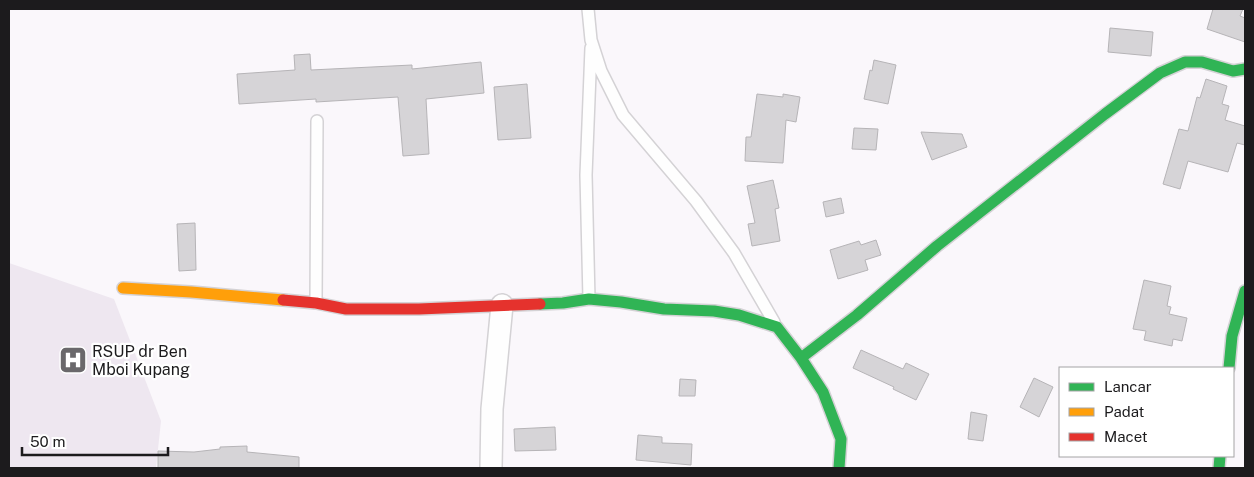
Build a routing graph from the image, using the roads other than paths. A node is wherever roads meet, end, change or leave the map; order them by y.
1 (588, 9) edge
2 (591, 40) junction
3 (1245, 69) edge
4 (317, 121) dead end
5 (124, 288) dead end
6 (1245, 291) edge
7 (590, 299) junction
8 (316, 303) junction
9 (502, 305) junction
10 (777, 327) junction
11 (800, 358) junction
12 (1228, 367) edge
13 (491, 468) edge
14 (839, 468) edge

1 - 2 lane
2 - 7 lane
2 - 10 lane
3 - 11 street
4 - 8 lane
5 - 8 street
6 - 12 street
7 - 9 street
7 - 10 street
8 - 9 street
9 - 13 street
10 - 11 street
11 - 14 street

